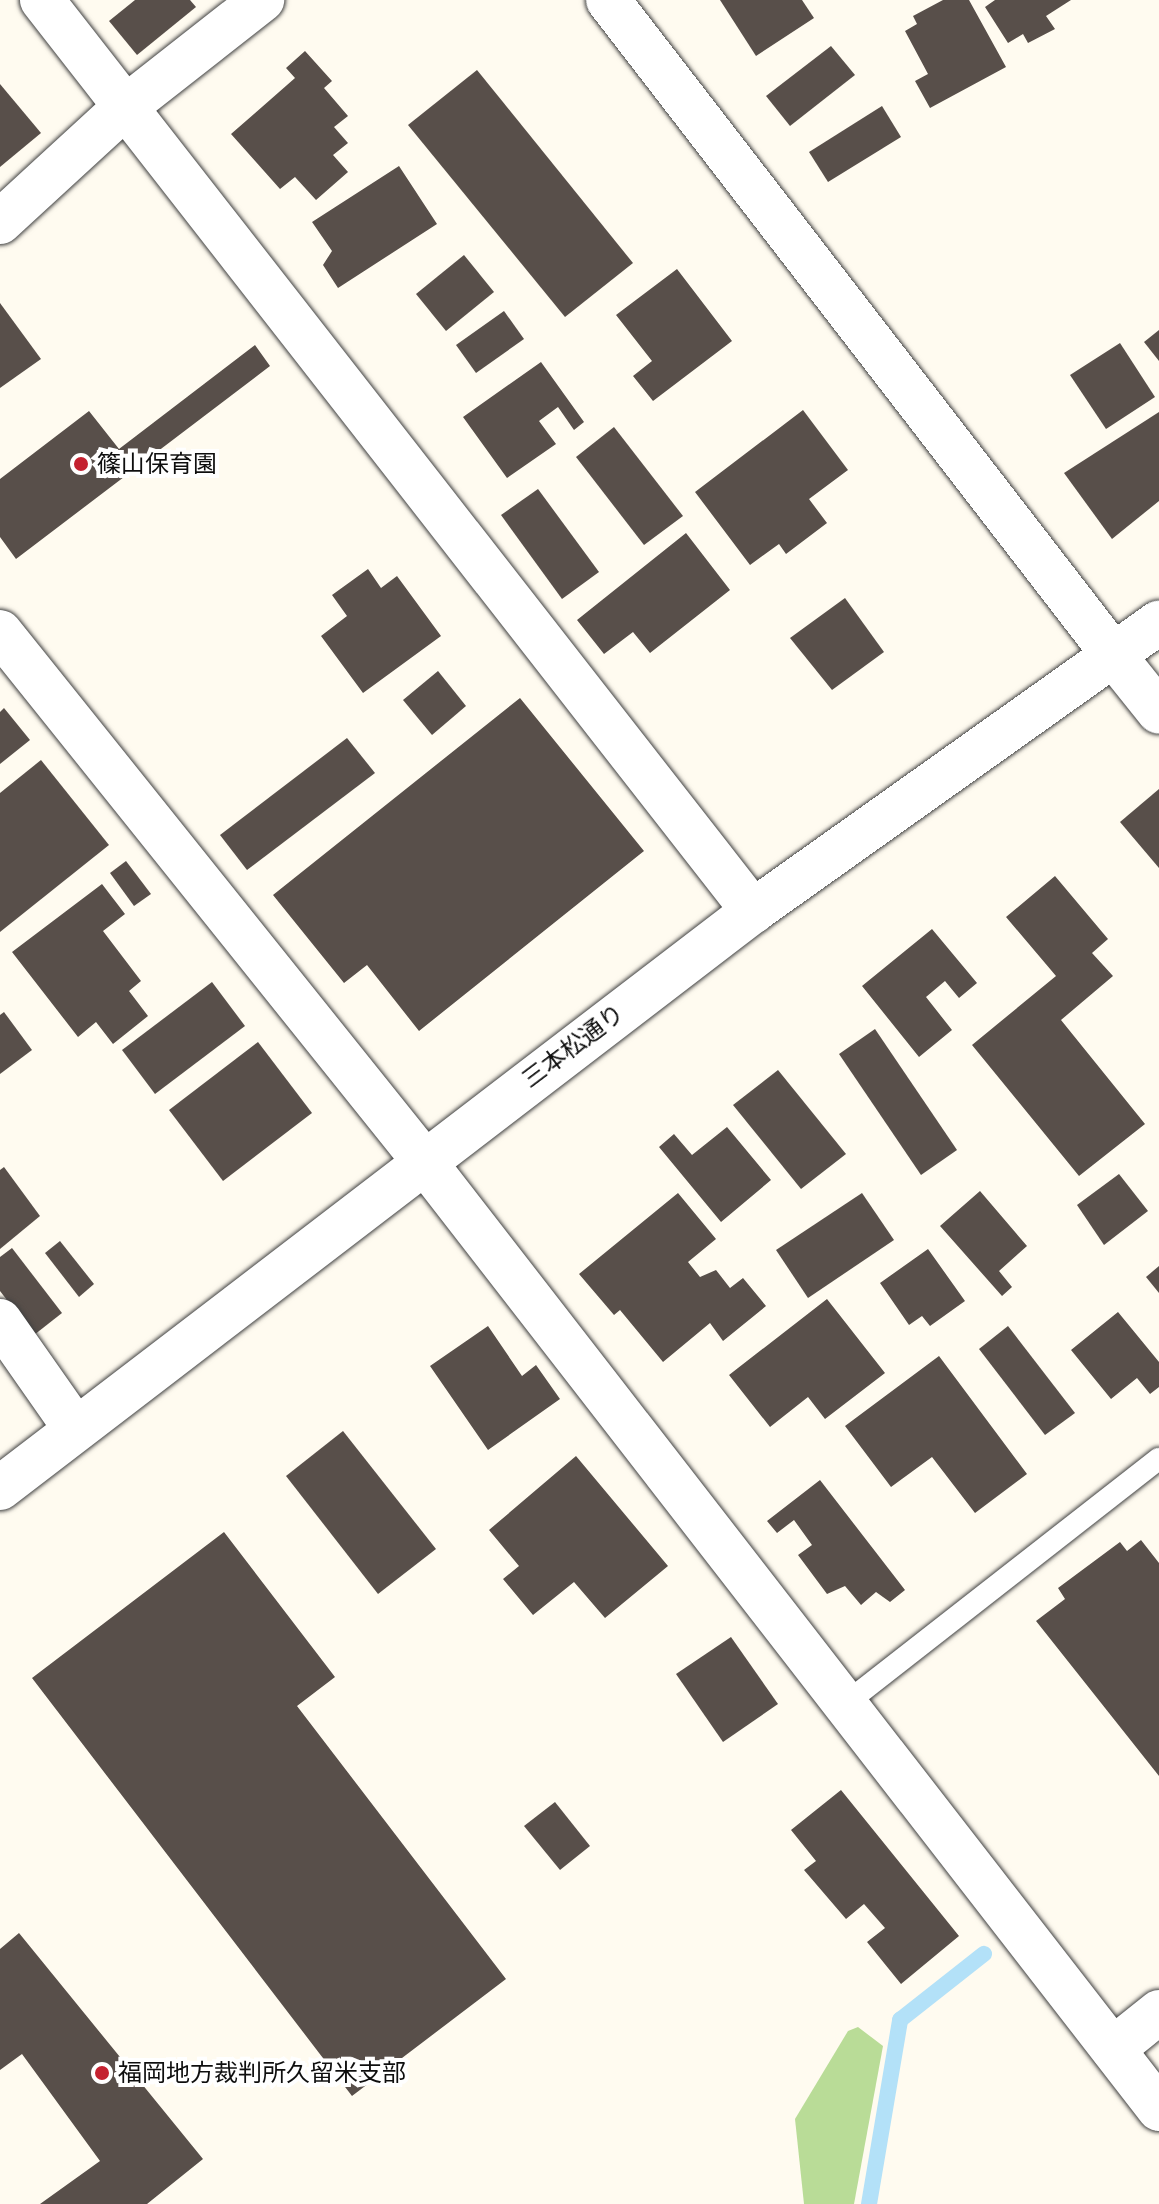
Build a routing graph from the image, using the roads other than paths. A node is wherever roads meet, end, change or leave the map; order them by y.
1 (42, 0) edge
2 (262, 0) edge
3 (608, 0) edge
4 (123, 109) junction
5 (0, 222) edge
6 (1159, 622) edge
7 (0, 632) edge
8 (1115, 657) junction
9 (1159, 712) edge
10 (753, 911) junction
11 (423, 1160) junction
12 (0, 1321) edge
13 (75, 1428) junction
14 (1159, 1459) edge
15 (0, 1488) edge
16 (845, 1704) junction
17 (1159, 2012) edge
18 (1113, 2049) junction
19 (1159, 2109) edge

1 - 4 street
2 - 4 street
3 - 8 street
4 - 5 street
4 - 10 street
6 - 8 street, 三本松通り
7 - 11 street
8 - 9 street
8 - 10 street, 三本松通り
10 - 11 street, 三本松通り
11 - 13 street, 三本松通り
11 - 16 street
12 - 13 street
13 - 15 street, 三本松通り
14 - 16 lane
16 - 18 street
17 - 18 street
18 - 19 street

